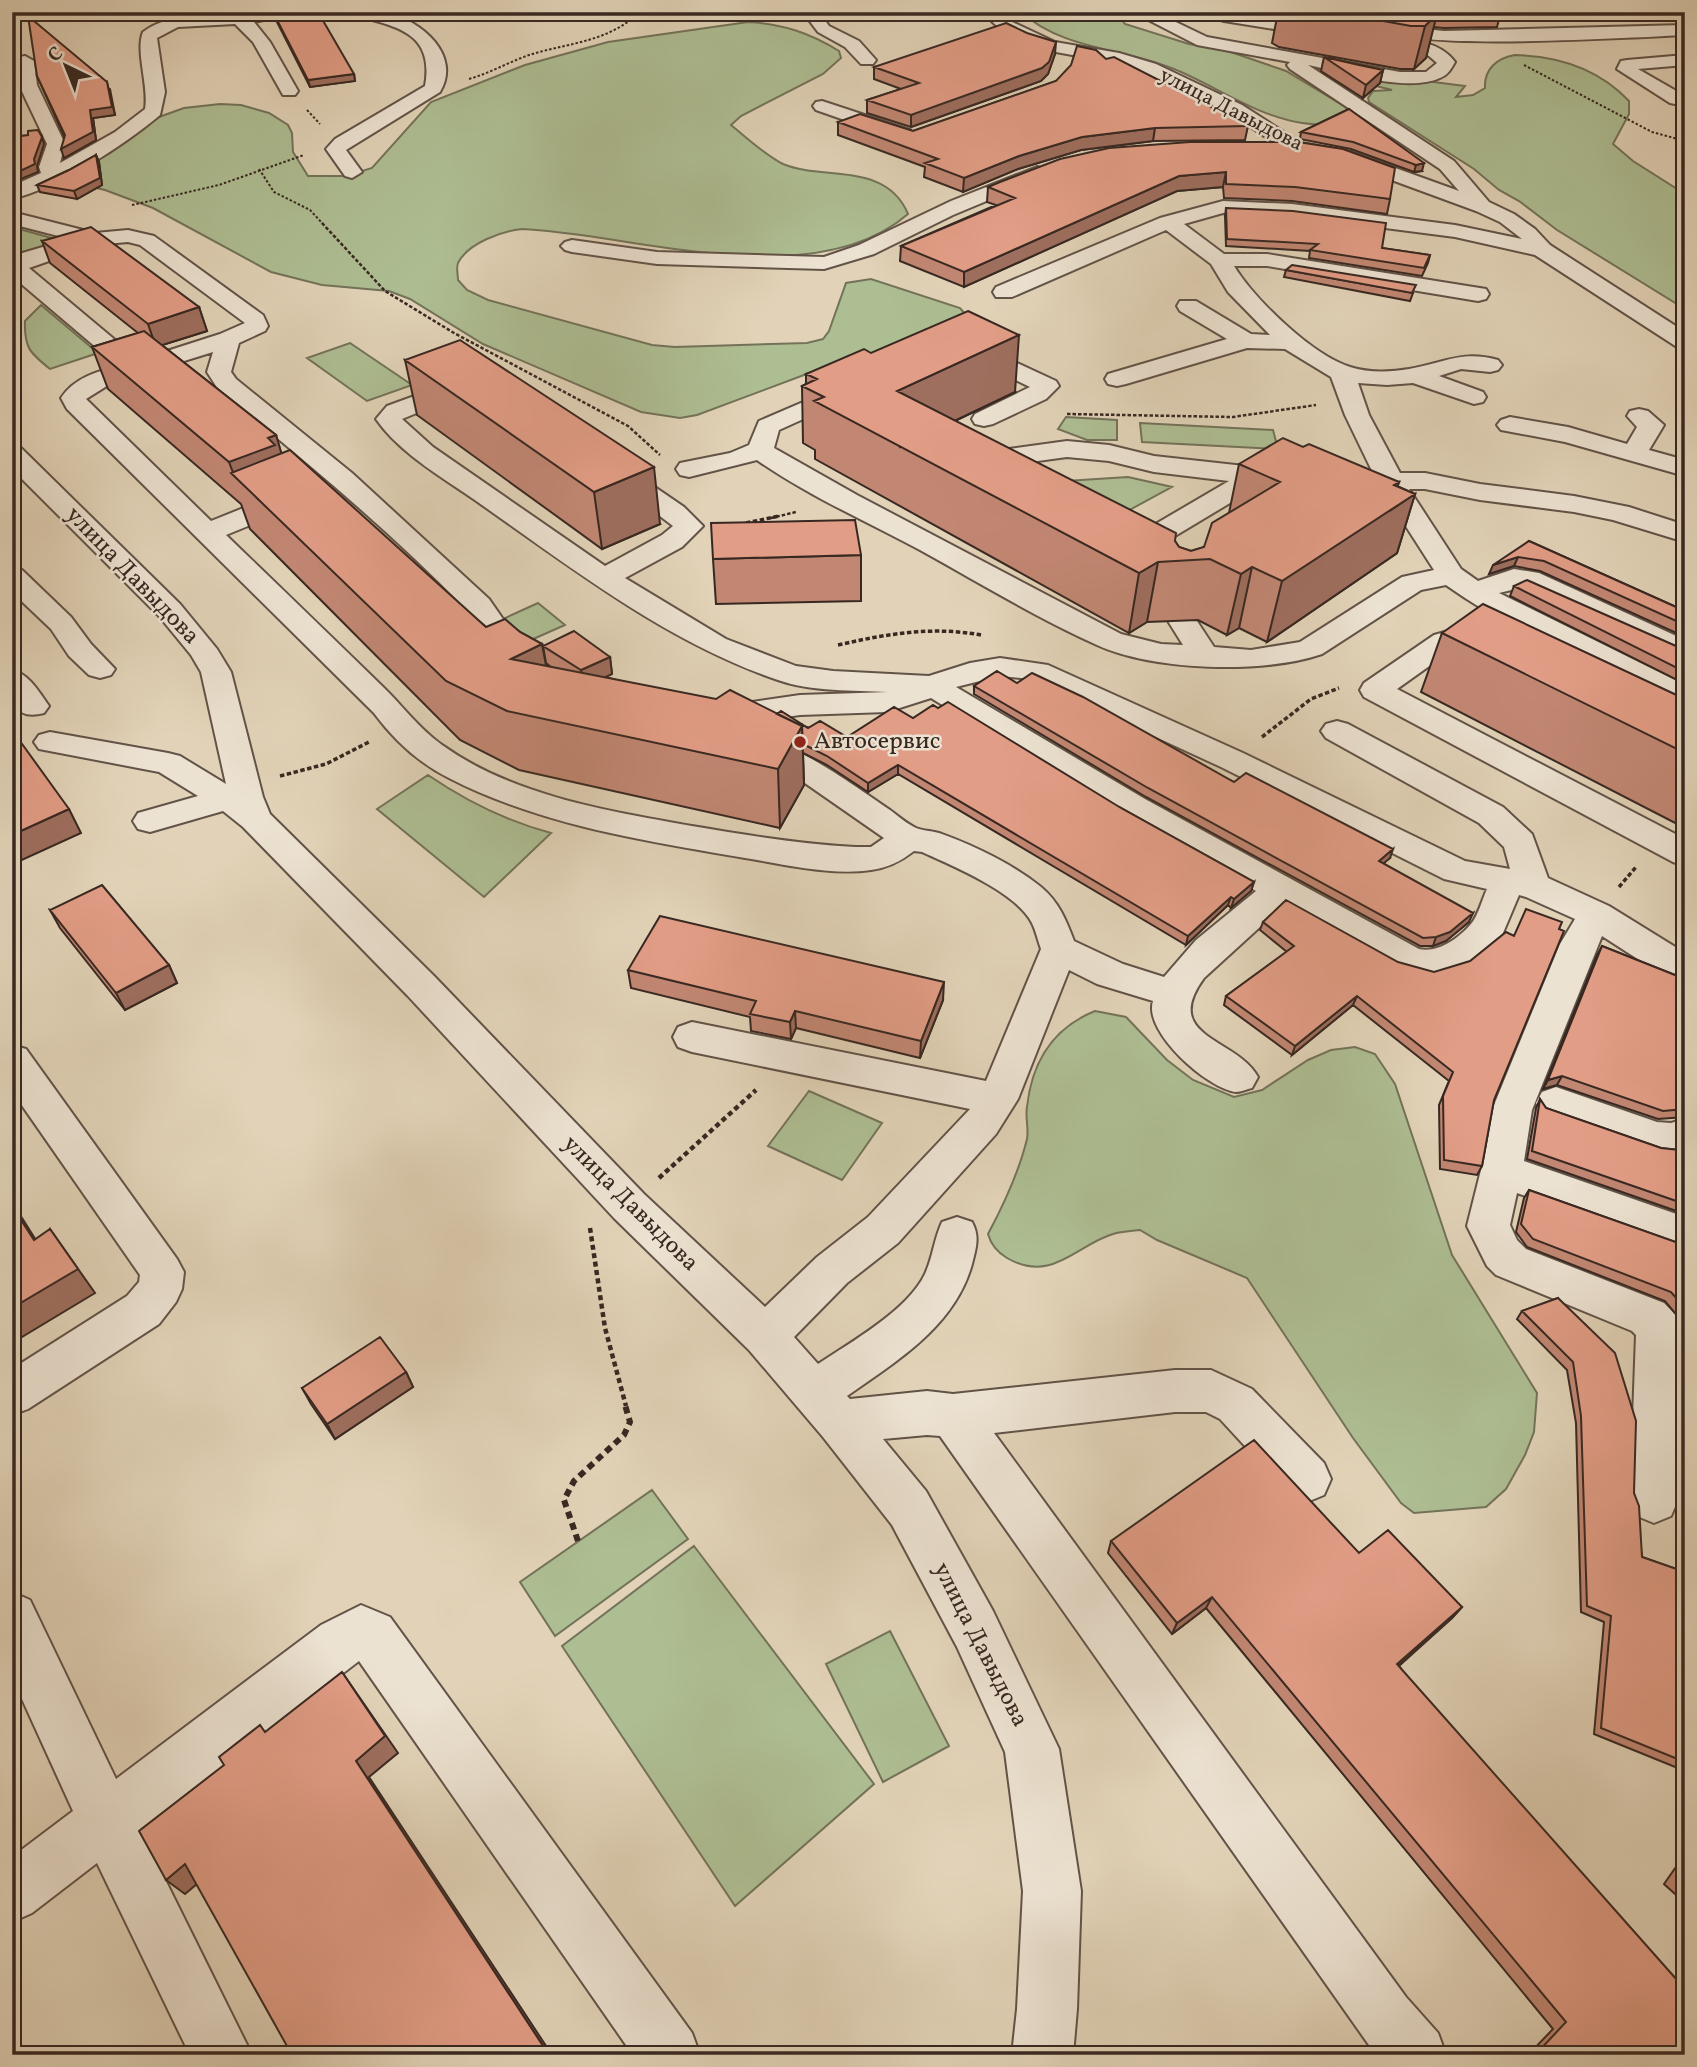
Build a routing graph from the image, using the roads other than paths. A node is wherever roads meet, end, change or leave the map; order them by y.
1 (281, 12) edge
2 (358, 12) edge
3 (811, 12) edge
4 (990, 12) edge
5 (1141, 12) edge
6 (1299, 12) edge
7 (1676, 12) edge
8 (1401, 13) edge
9 (1222, 14) edge
10 (1600, 18) dead end
11 (1685, 18) edge
12 (239, 19) junction
13 (1179, 29) junction
14 (1685, 30) edge
15 (1623, 34) junction
16 (1426, 35) junction
17 (1282, 55) junction
18 (867, 60) dead end
19 (1685, 60) edge
20 (25, 61) dead end
21 (289, 90) road end
22 (1685, 101) edge
23 (822, 106) dead end
24 (919, 135) edge
25 (1254, 149) edge
26 (1295, 149) junction
27 (1056, 166) edge
28 (352, 172) dead end
29 (51, 174) junction
30 (12, 192) edge
31 (1483, 206) junction
32 (34, 218) edge
33 (1167, 222) junction
34 (95, 239) junction
35 (1250, 241) edge
36 (572, 246) dead end
37 (1542, 250) junction
38 (1219, 260) junction
39 (1267, 260) junction
40 (1004, 292) dead end
41 (1478, 294) dead end
42 (1188, 306) dead end
43 (228, 340) junction
44 (1246, 341) junction
45 (1290, 342) junction
46 (1685, 342) edge
47 (943, 352) edge
48 (1490, 365) dead end
49 (135, 369) junction
50 (1342, 373) junction
51 (882, 375) edge
52 (1415, 375) junction
53 (1117, 379) dead end
54 (493, 390) edge
55 (1474, 397) dead end
56 (1639, 416) dead end
57 (1510, 425) dead end
58 (760, 450) junction
59 (1088, 450) junction
60 (950, 451) edge
61 (12, 453) edge
62 (1633, 453) junction
63 (595, 459) edge
64 (1685, 468) edge
65 (690, 469) road end
66 (1255, 477) junction
67 (343, 479) junction
68 (1310, 479) edge
69 (1350, 481) edge
70 (1391, 482) junction
71 (206, 533) junction
72 (1685, 534) edge
73 (1451, 575) junction
74 (12, 576) edge
75 (604, 578) junction
76 (1475, 592) junction
77 (1685, 651) edge
78 (1204, 656) junction
79 (1512, 657) edge
80 (100, 669) dead end
81 (12, 680) edge
82 (543, 681) edge
83 (1678, 684) edge
84 (930, 685) junction
85 (33, 706) dead end
86 (725, 716) junction
87 (689, 717) edge
88 (1337, 731) dead end
89 (50, 743) dead end
90 (241, 800) junction
91 (150, 821) dead end
92 (907, 838) junction
93 (1672, 847) edge
94 (1520, 883) junction
95 (1280, 887) junction
96 (1595, 915) junction
97 (1059, 949) junction
98 (1685, 971) edge
99 (1172, 993) junction
100 (692, 1037) dead end
101 (12, 1060) edge
102 (1238, 1077) dead end
103 (999, 1099) junction
104 (1556, 1103) dead end
105 (1685, 1135) edge
106 (1502, 1170) junction
107 (1676, 1232) dead end
108 (957, 1235) dead end
109 (765, 1336) junction
110 (12, 1394) edge
111 (826, 1408) junction
112 (953, 1416) junction
113 (1307, 1479) dead end
114 (1654, 1500) dead end
115 (12, 1618) edge
116 (107, 1822) junction
117 (12, 1893) edge
118 (222, 2055) edge
119 (670, 2055) edge
120 (1042, 2055) edge
121 (1416, 2055) edge

1 - 12 street
2 - 28 street
3 - 18 street
4 - 26 street, улица Давыдова
5 - 13 street
6 - 16 street
7 - 11 street
8 - 16 street
9 - 13 street
9 - 17 street
10 - 15 street
12 - 21 street
12 - 29 street
13 - 17 street
14 - 15 street
15 - 16 street
17 - 31 street
19 - 22 street
20 - 29 street
23 - 24 street
25 - 26 street
26 - 31 street, улица Давыдова
27 - 36 street
29 - 30 street
31 - 37 street, улица Давыдова
32 - 34 street
33 - 37 street
33 - 38 street
33 - 40 street
34 - 43 street
34 - 49 street
35 - 39 street
37 - 46 street, улица Давыдова
38 - 39 street
38 - 45 street
39 - 41 street
42 - 44 street
43 - 49 street
43 - 67 street
44 - 45 street
44 - 53 street
45 - 50 street
47 - 59 street
48 - 52 street
49 - 71 street
50 - 52 street
50 - 70 street
51 - 58 street
52 - 55 street
54 - 75 street
56 - 62 street
57 - 62 street
58 - 65 street
58 - 78 street
59 - 60 street
59 - 66 street
61 - 90 street, улица Давыдова
62 - 64 street
63 - 75 street
66 - 68 street
66 - 78 street
67 - 71 street
67 - 82 street
69 - 70 street
70 - 72 street
70 - 73 street
71 - 92 street
73 - 76 street
73 - 78 street
74 - 80 street
75 - 84 street
76 - 77 street
76 - 83 street
79 - 93 street
81 - 85 street
84 - 86 street
84 - 94 street
84 - 95 street
86 - 87 street
86 - 92 street
88 - 94 street
89 - 90 street
90 - 91 street
90 - 109 street, улица Давыдова
92 - 97 street
94 - 95 street
94 - 96 street
95 - 99 street
96 - 98 street
96 - 106 street
97 - 99 street
97 - 103 street
99 - 102 street
100 - 103 street
101 - 110 street
103 - 109 street
104 - 105 street
106 - 107 street
106 - 114 street
108 - 111 street
109 - 111 street, улица Давыдова
111 - 112 street
111 - 120 street, улица Давыдова
112 - 113 street
112 - 121 street
115 - 116 street
116 - 117 street
116 - 118 street
116 - 119 street

